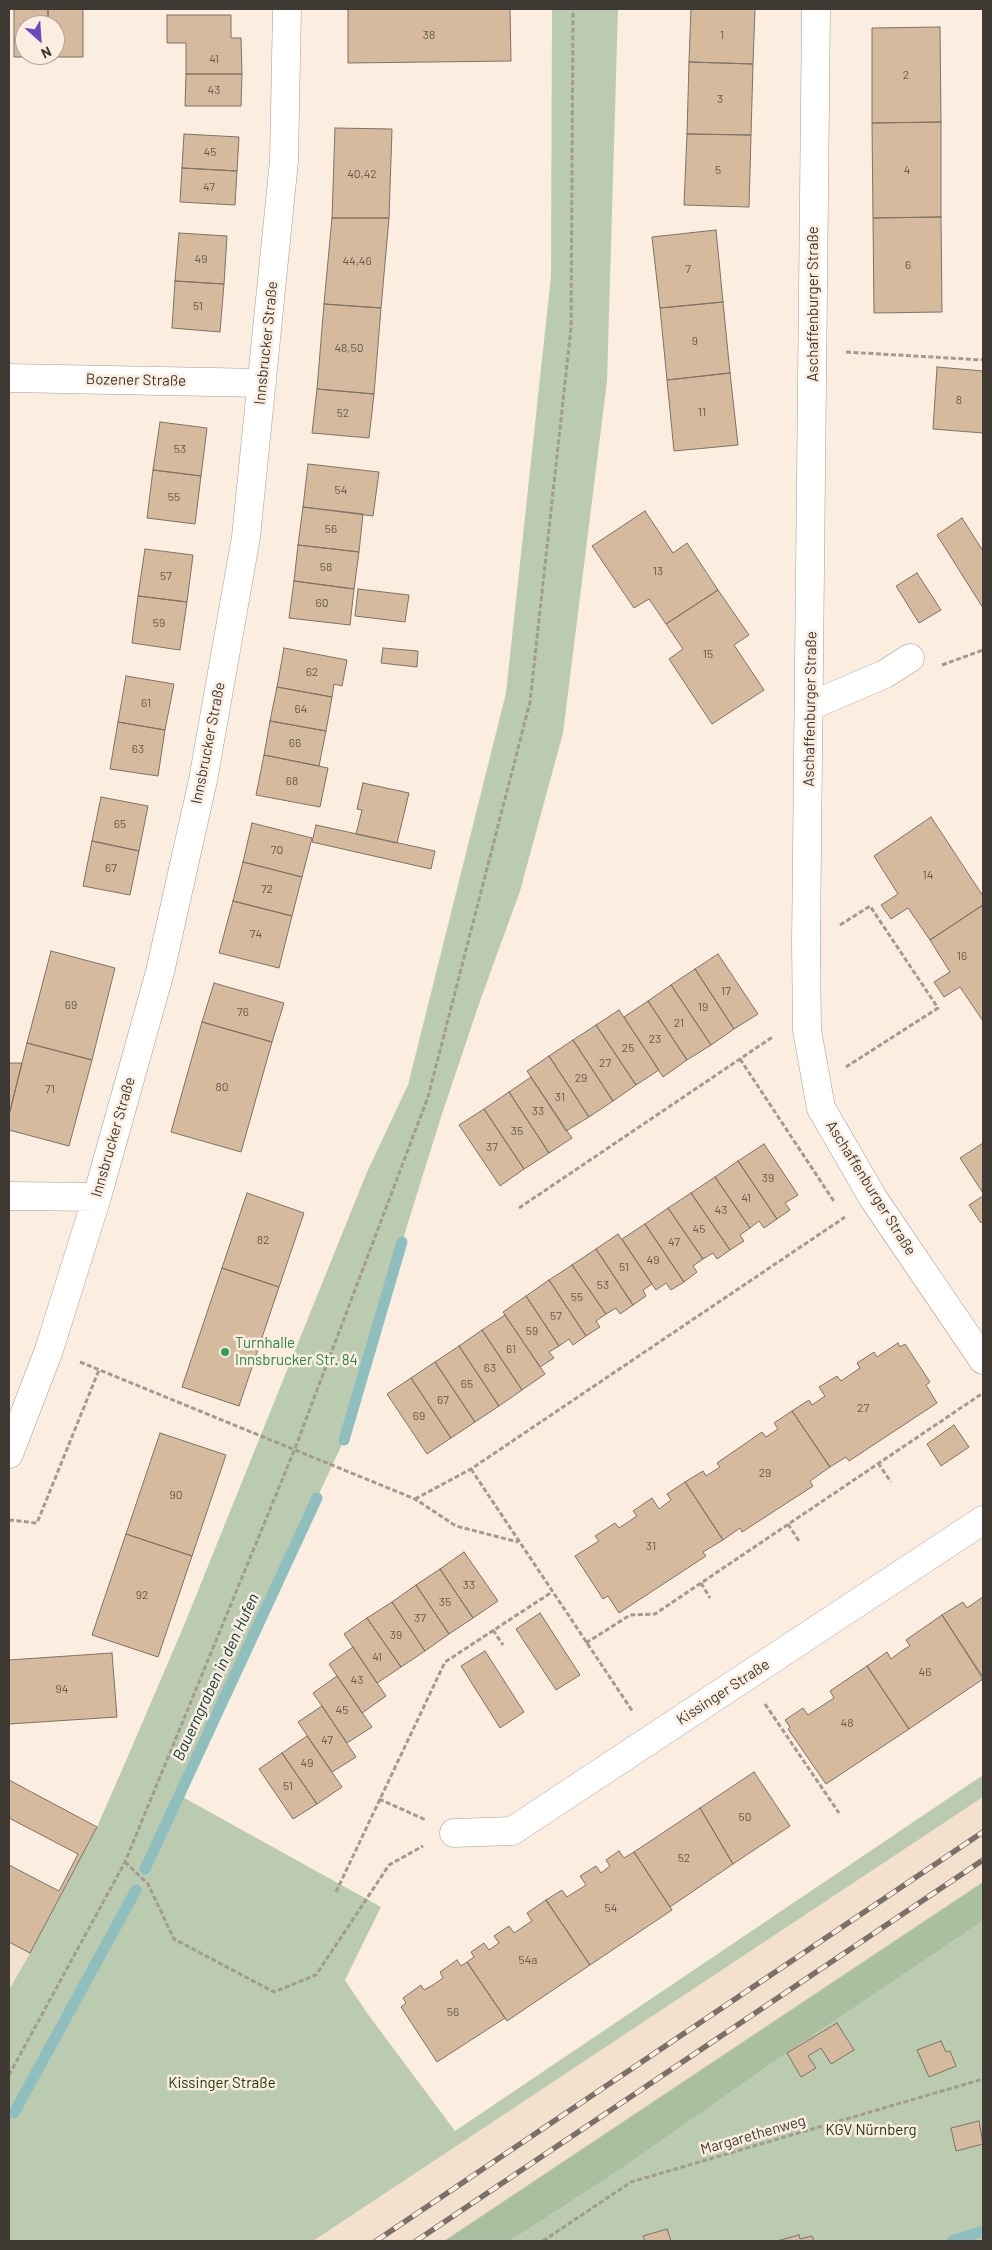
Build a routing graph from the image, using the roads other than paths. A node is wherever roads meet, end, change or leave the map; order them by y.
1 (287, 9) edge
2 (816, 9) edge
3 (9, 378) edge
4 (262, 383) junction
5 (910, 658) road end
6 (810, 706) junction
7 (9, 1196) edge
8 (96, 1197) junction
9 (983, 1360) edge
10 (9, 1454) edge
11 (983, 1520) edge
12 (454, 1833) road end

1 - 4 street, Innsbrucker Straße
2 - 6 street, Aschaffenburger Straße
3 - 4 street, Bozener Straße
4 - 8 street, Innsbrucker Straße
5 - 6 street
6 - 9 street, Aschaffenburger Straße
7 - 8 street
8 - 10 street, Innsbrucker Straße
11 - 12 street, Kissinger Straße

